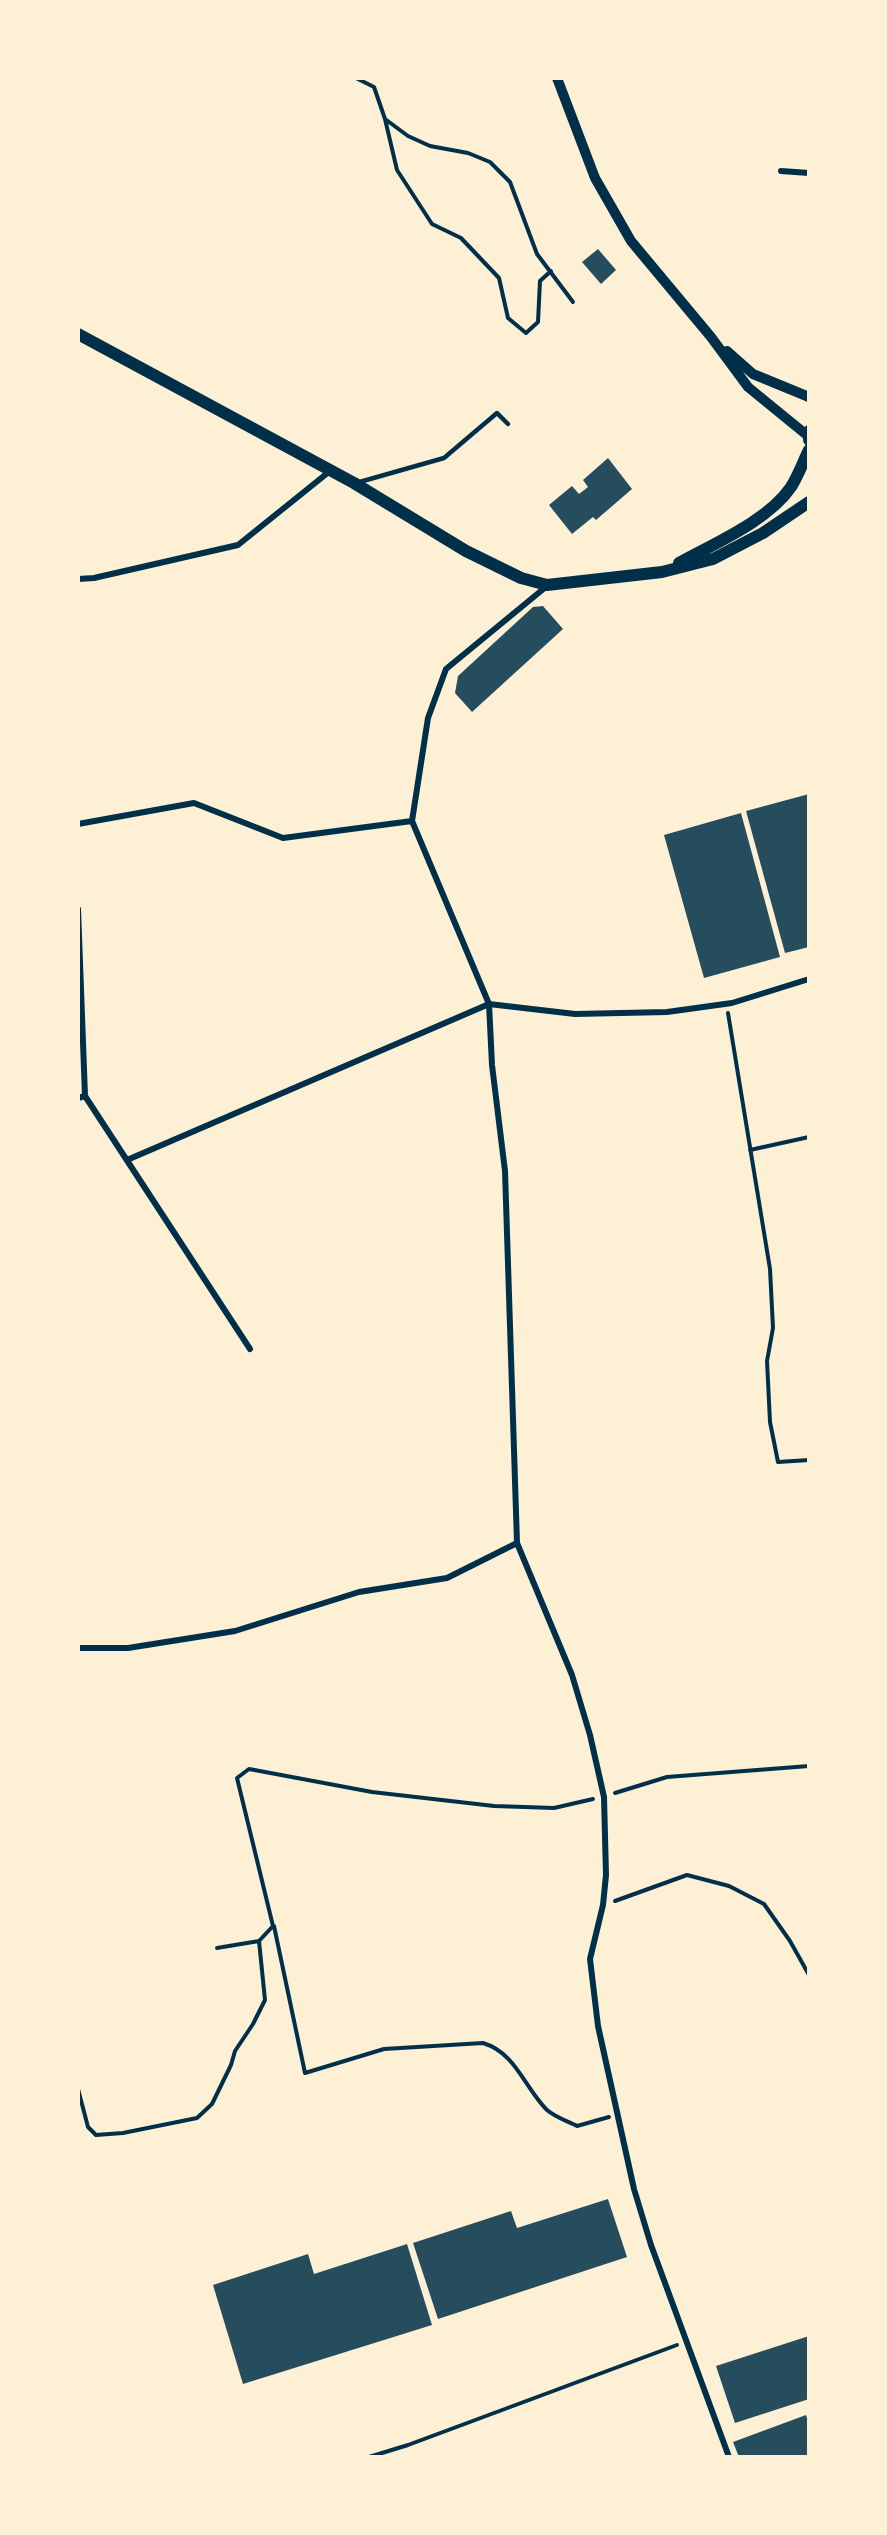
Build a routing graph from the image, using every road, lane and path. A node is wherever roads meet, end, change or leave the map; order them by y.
1 (356, 78) edge
2 (557, 78) edge
3 (385, 119) junction
4 (781, 171) dead end
5 (809, 173) edge
6 (551, 271) junction
7 (573, 302) dead end
8 (78, 334) edge
9 (711, 337) junction
10 (809, 397) edge
11 (508, 424) dead end
12 (809, 436) edge
13 (809, 450) edge
14 (331, 471) junction
15 (354, 483) junction
16 (809, 502) edge
17 (662, 572) junction
18 (78, 579) edge
19 (547, 585) junction
20 (412, 821) junction
21 (78, 824) edge
22 (78, 909) edge
23 (809, 979) edge
24 (489, 1004) junction
25 (727, 1004) junction
26 (82, 1097) edge
27 (809, 1137) edge
28 (750, 1149) junction
29 (127, 1160) junction
30 (250, 1349) dead end
31 (809, 1460) edge
32 (517, 1543) junction
33 (78, 1648) edge
34 (809, 1766) edge
35 (604, 1797) junction
36 (603, 1905) junction
37 (273, 1926) junction
38 (260, 1941) junction
39 (217, 1948) dead end
40 (809, 1976) edge
41 (78, 2089) edge
42 (618, 2115) junction
43 (687, 2341) junction
44 (369, 2457) edge
45 (729, 2457) edge

1 - 3 path
2 - 9 street
3 - 6 path
3 - 6 path
4 - 5 street
6 - 7 path
8 - 14 main road
9 - 10 street
9 - 12 street
11 - 15 lane
13 - 17 main road
14 - 15 main road
14 - 18 street
15 - 19 main road
16 - 17 main road
17 - 19 main road
19 - 20 street
20 - 21 street
20 - 24 street
22 - 26 street
23 - 25 street
24 - 25 street
24 - 29 street
24 - 32 street
25 - 28 path
26 - 29 street
27 - 28 path
28 - 31 path
29 - 30 street
32 - 33 street
32 - 35 street
34 - 35 path
35 - 36 street
35 - 37 path
36 - 40 path
36 - 42 street
37 - 38 path
37 - 42 path
38 - 39 path
38 - 41 path
42 - 43 street
43 - 44 path
43 - 45 street

